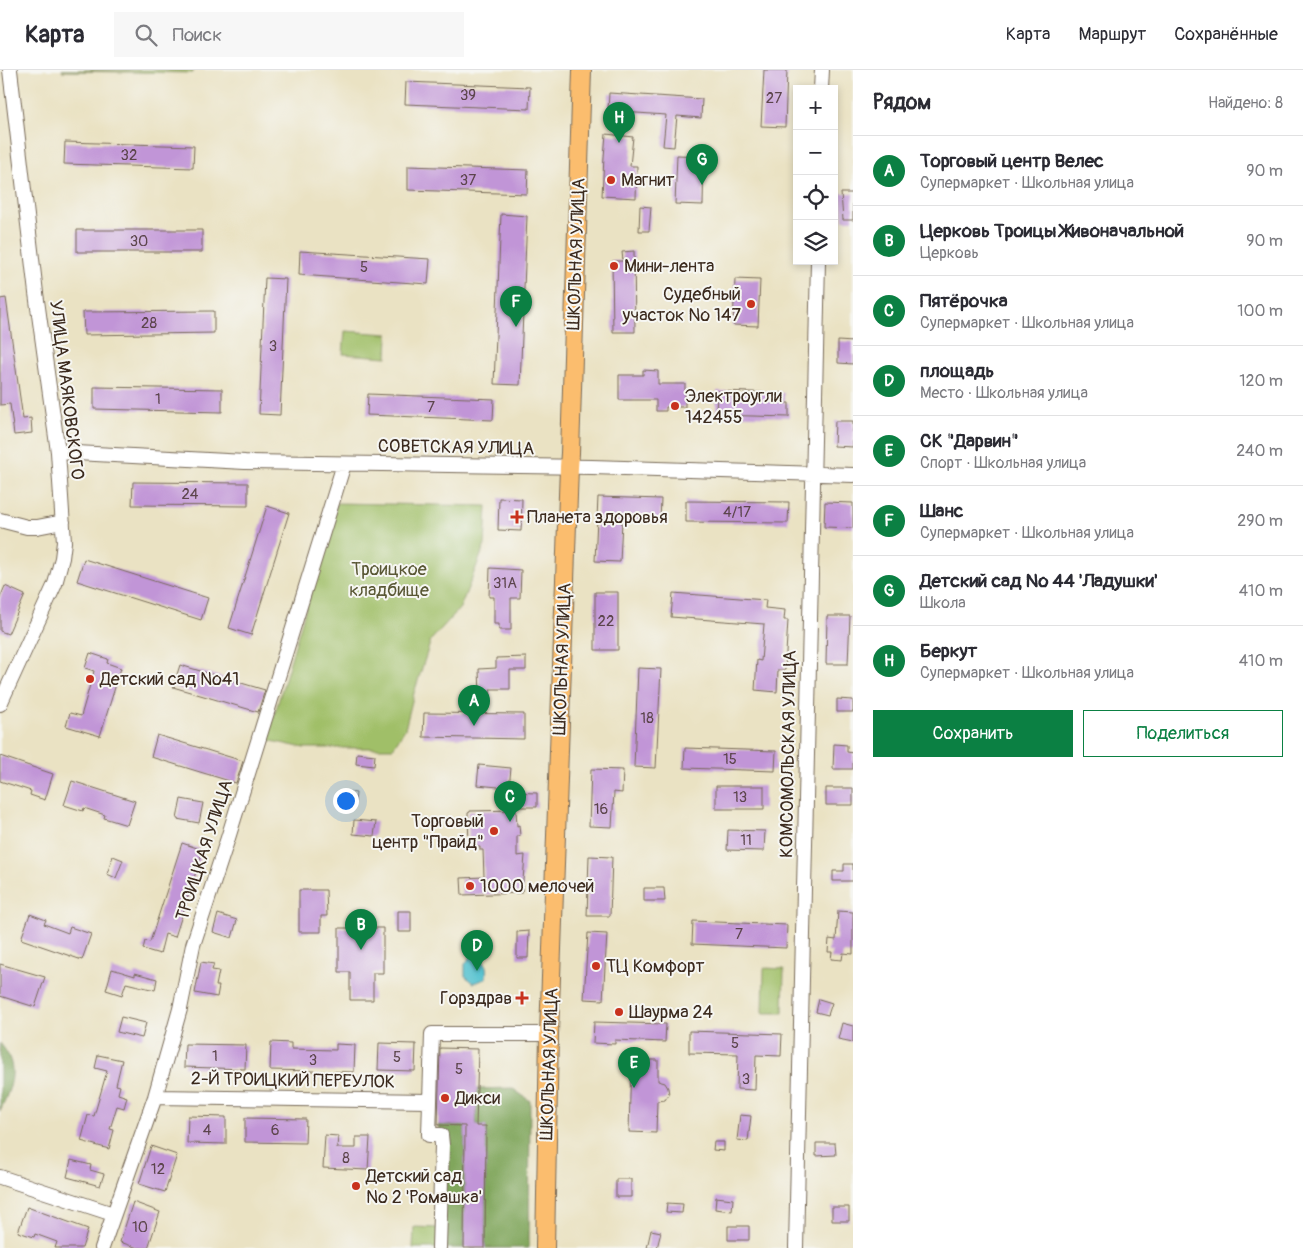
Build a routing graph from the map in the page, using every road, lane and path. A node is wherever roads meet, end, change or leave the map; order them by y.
1 (10, 70) edge
2 (582, 70) edge
3 (822, 70) edge
4 (821, 85) edge
5 (818, 265) edge
6 (58, 452) junction
7 (344, 464) junction
8 (569, 467) junction
9 (813, 473) junction
10 (853, 475) edge
11 (0, 520) edge
12 (63, 522) junction
13 (0, 704) edge
14 (550, 1034) junction
15 (155, 1098) junction
16 (429, 1101) junction
17 (0, 1178) edge
18 (113, 1214) junction
19 (102, 1248) edge
20 (439, 1248) edge
21 (545, 1248) edge
22 (796, 1248) edge

1 - 6 street, УЛИЦА МАЯКОВСКОГО
2 - 8 main road, ШКОЛЬНАЯ УЛИЦА
3 - 4 street
5 - 9 street, КОМСОМОЛЬСКАЯ УЛИЦА
6 - 7 street, СОВЕТСКАЯ УЛИЦА
6 - 12 street, УЛИЦА МАЯКОВСКОГО
7 - 8 street, СОВЕТСКАЯ УЛИЦА
7 - 15 street, ТРОИЦКАЯ УЛИЦА
8 - 9 street, СОВЕТСКАЯ УЛИЦА
8 - 14 main road, ШКОЛЬНАЯ УЛИЦА
9 - 10 street, СОВЕТСКАЯ УЛИЦА
9 - 22 street, КОМСОМОЛЬСКАЯ УЛИЦА
11 - 12 street
12 - 13 street, УЛИЦА МАЯКОВСКОГО
14 - 16 street
14 - 21 main road, ШКОЛЬНАЯ УЛИЦА
15 - 16 street, 2-Й ТРОИЦКИЙ ПЕРЕУЛОК
15 - 18 street, ТРОИЦКАЯ УЛИЦА
16 - 20 street
17 - 18 street
18 - 19 street, ТРОИЦКАЯ УЛИЦА

